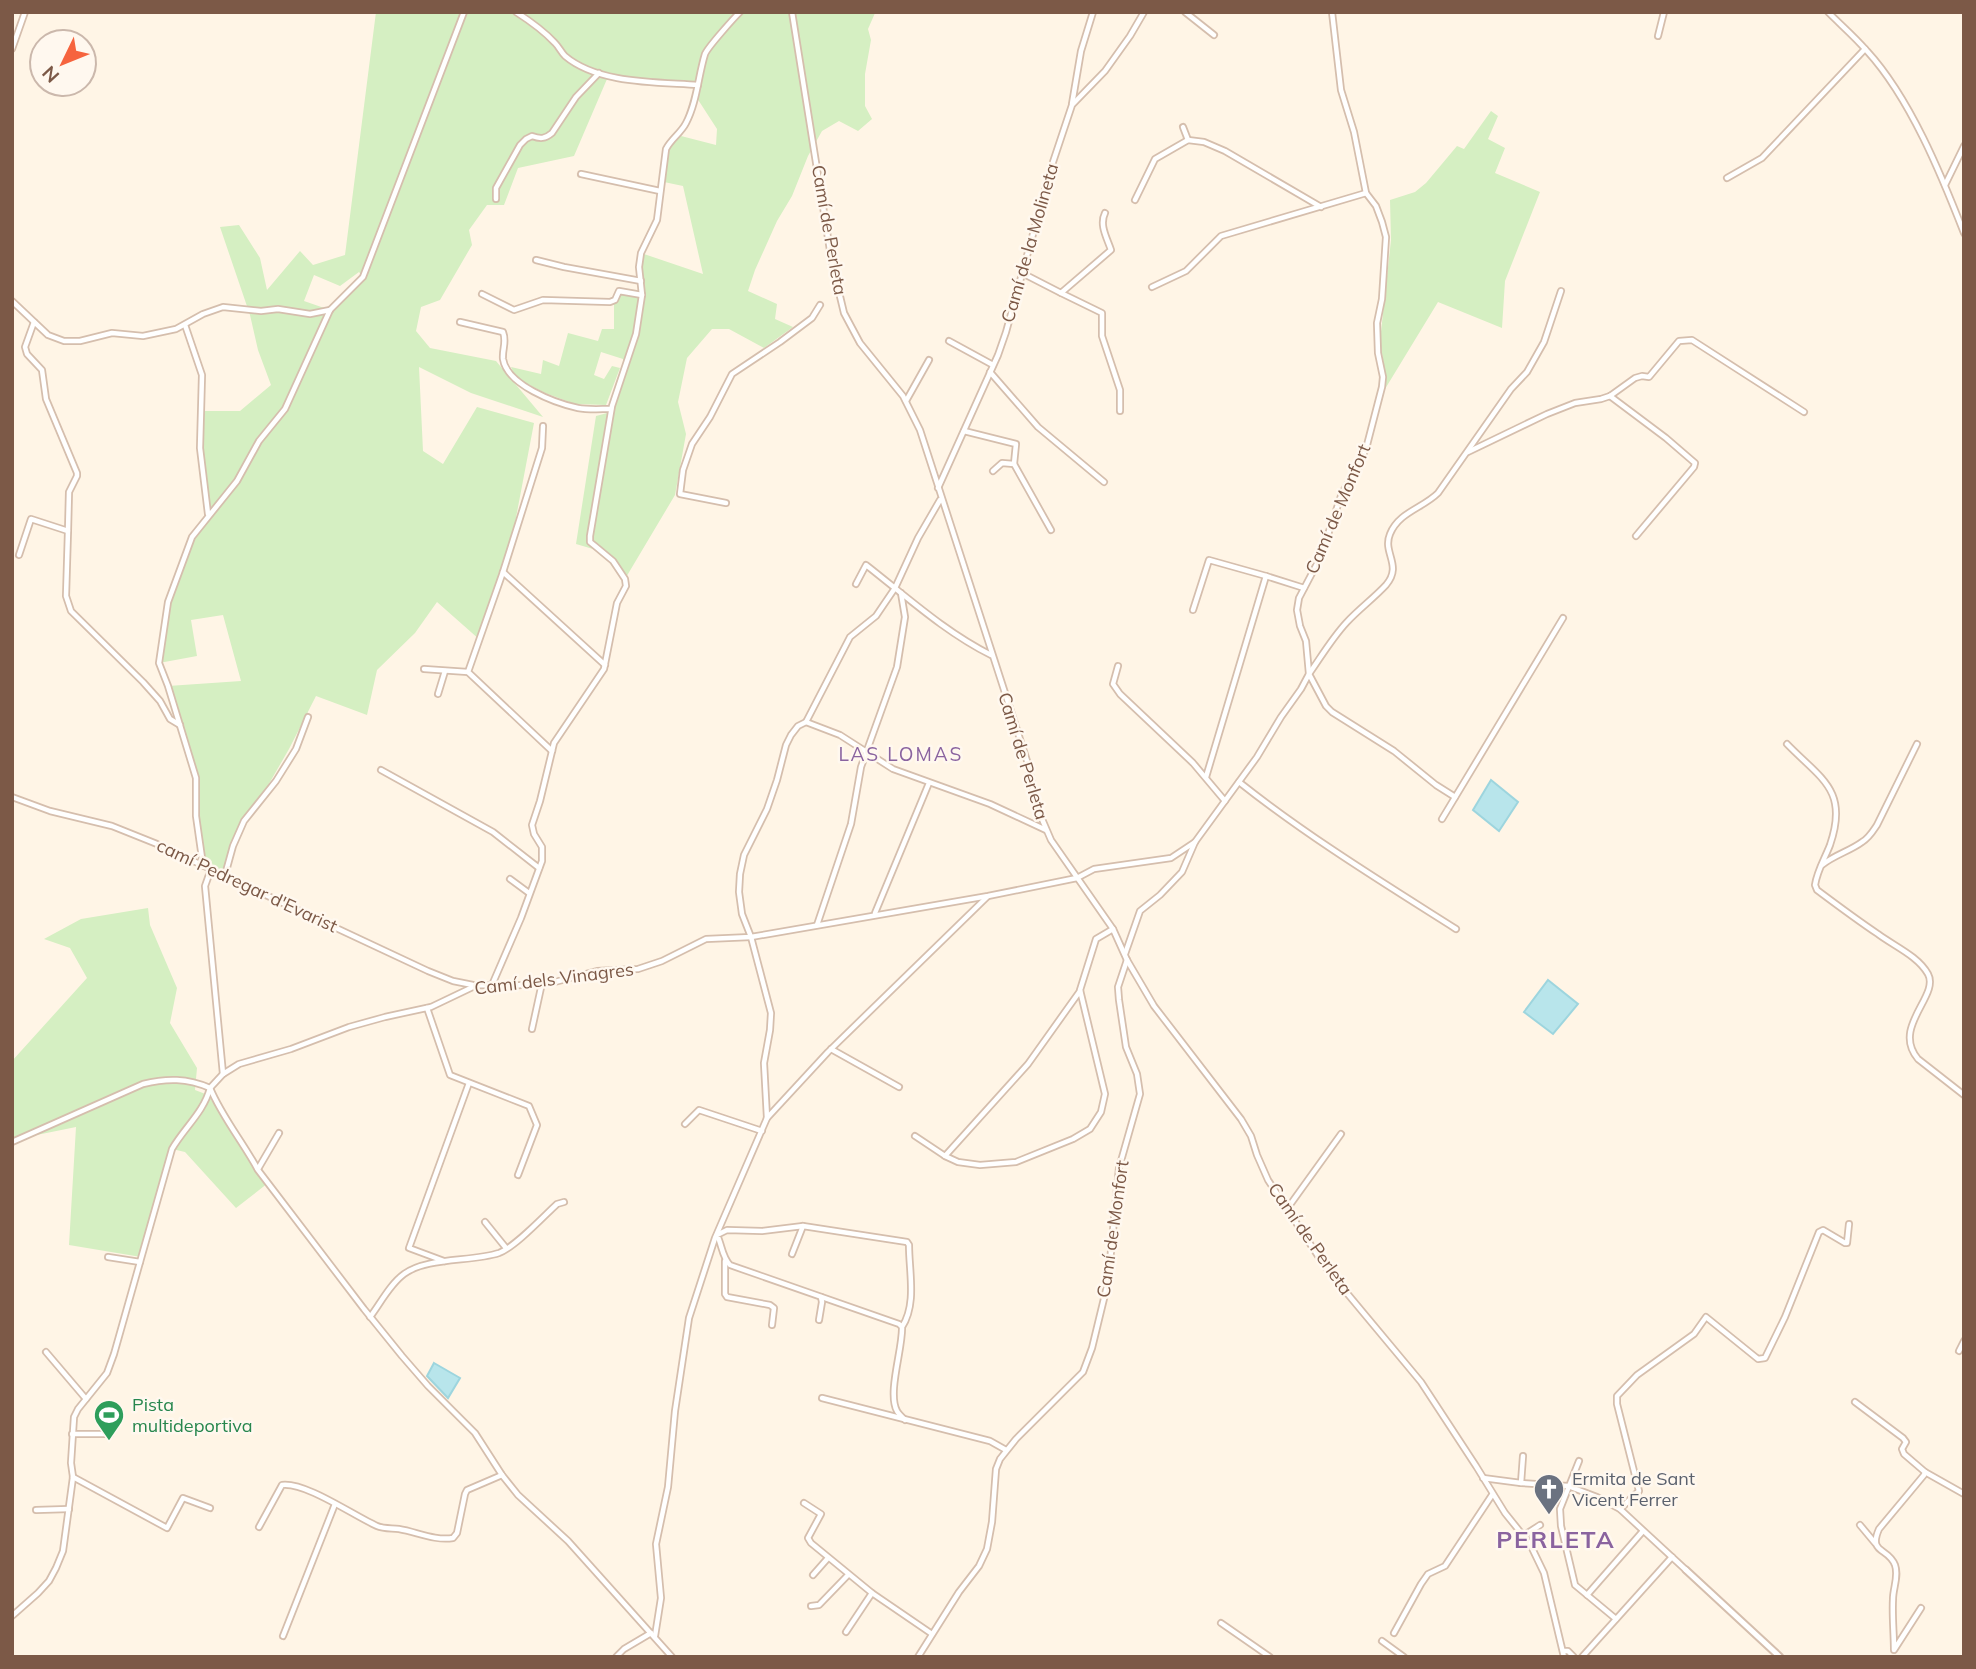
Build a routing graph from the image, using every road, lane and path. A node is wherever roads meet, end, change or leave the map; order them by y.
1 (25, 12) edge
2 (464, 12) edge
3 (516, 12) edge
4 (740, 12) edge
5 (792, 12) edge
6 (1093, 12) edge
7 (1144, 12) edge
8 (1185, 12) edge
9 (1332, 12) edge
10 (1664, 12) edge
11 (1828, 12) edge
12 (1214, 35) dead end
13 (1658, 36) dead end
14 (12, 49) edge
15 (1866, 49) junction
16 (599, 73) junction
17 (698, 85) junction
18 (1072, 104) junction
19 (1183, 127) dead end
20 (1188, 140) junction
21 (1964, 145) edge
22 (581, 174) dead end
23 (1727, 178) dead end
24 (1944, 186) junction
25 (660, 191) junction
26 (1366, 193) junction
27 (496, 199) dead end
28 (1135, 200) dead end
29 (1321, 207) junction
30 (1105, 213) dead end
31 (1964, 233) edge
32 (536, 260) dead end
33 (1022, 273) junction
34 (641, 281) junction
35 (1152, 287) dead end
36 (1561, 291) dead end
37 (1061, 293) junction
38 (482, 294) dead end
39 (642, 295) junction
40 (12, 300) edge
41 (820, 305) dead end
42 (330, 310) junction
43 (34, 322) junction
44 (460, 322) dead end
45 (185, 325) junction
46 (949, 341) dead end
47 (929, 360) dead end
48 (993, 365) junction
49 (990, 372) junction
50 (1610, 396) junction
51 (906, 401) junction
52 (611, 409) junction
53 (1119, 411) dead end
54 (1804, 412) dead end
55 (543, 426) dead end
56 (964, 431) junction
57 (1467, 452) junction
58 (1014, 464) junction
59 (993, 471) dead end
60 (1104, 482) dead end
61 (937, 488) junction
62 (941, 499) junction
63 (726, 503) dead end
64 (209, 515) junction
65 (1051, 530) dead end
66 (68, 531) junction
67 (1636, 536) dead end
68 (19, 555) dead end
69 (503, 572) junction
70 (1266, 576) junction
71 (856, 584) dead end
72 (895, 588) junction
73 (1304, 588) junction
74 (901, 593) junction
75 (1194, 610) dead end
76 (1563, 618) dead end
77 (992, 656) junction
78 (605, 665) junction
79 (1118, 666) dead end
80 (424, 669) dead end
81 (445, 671) junction
82 (468, 672) junction
83 (1309, 674) junction
84 (438, 694) dead end
85 (308, 717) dead end
86 (806, 722) junction
87 (180, 725) junction
88 (1787, 744) dead end
89 (1917, 744) dead end
90 (552, 751) junction
91 (865, 752) junction
92 (381, 770) dead end
93 (1206, 777) junction
94 (1239, 782) junction
95 (929, 783) junction
96 (12, 797) edge
97 (1455, 797) junction
98 (1225, 801) junction
99 (1443, 819) dead end
100 (1046, 830) junction
101 (1195, 842) junction
102 (204, 865) junction
103 (1822, 865) junction
104 (539, 868) junction
105 (211, 869) junction
106 (225, 875) junction
107 (1077, 878) junction
108 (510, 879) dead end
109 (529, 893) junction
110 (988, 896) junction
111 (875, 914) junction
112 (817, 925) junction
113 (1113, 929) junction
114 (1456, 929) dead end
115 (751, 937) junction
116 (1126, 958) junction
117 (542, 983) junction
118 (477, 985) junction
119 (492, 985) junction
120 (1080, 990) junction
121 (427, 1008) junction
122 (532, 1029) dead end
123 (831, 1049) junction
124 (223, 1074) junction
125 (469, 1083) junction
126 (210, 1087) junction
127 (899, 1087) dead end
128 (1964, 1096) edge
129 (767, 1118) junction
130 (685, 1124) dead end
131 (762, 1131) junction
132 (279, 1133) dead end
133 (1341, 1135) dead end
134 (915, 1136) dead end
135 (12, 1142) edge
136 (945, 1156) junction
137 (258, 1170) junction
138 (518, 1175) dead end
139 (564, 1202) dead end
140 (1287, 1209) junction
141 (485, 1222) dead end
142 (1849, 1224) dead end
143 (803, 1226) junction
144 (717, 1236) junction
145 (506, 1248) junction
146 (792, 1254) dead end
147 (108, 1257) dead end
148 (725, 1260) junction
149 (446, 1261) junction
150 (140, 1262) junction
151 (820, 1297) junction
152 (370, 1317) junction
153 (819, 1320) dead end
154 (772, 1325) dead end
155 (902, 1327) junction
156 (1964, 1341) edge
157 (1959, 1351) dead end
158 (46, 1352) dead end
159 (822, 1398) dead end
160 (86, 1399) junction
161 (1855, 1402) dead end
162 (905, 1420) junction
163 (72, 1434) junction
164 (110, 1434) dead end
165 (1006, 1450) junction
166 (1523, 1456) dead end
167 (71, 1457) junction
168 (80, 1457) dead end
169 (1579, 1461) dead end
170 (1924, 1472) junction
171 (502, 1475) junction
172 (73, 1477) junction
173 (1483, 1478) junction
174 (1521, 1483) junction
175 (1568, 1486) junction
176 (1964, 1494) edge
177 (1492, 1495) junction
178 (804, 1503) dead end
179 (335, 1504) junction
180 (210, 1508) dead end
181 (69, 1509) junction
182 (1620, 1509) junction
183 (36, 1510) dead end
184 (1540, 1525) dead end
185 (1860, 1525) dead end
186 (259, 1527) dead end
187 (1643, 1531) junction
188 (1523, 1536) junction
189 (1876, 1544) junction
190 (1672, 1557) junction
191 (828, 1558) junction
192 (1686, 1570) joint
193 (813, 1575) dead end
194 (848, 1575) junction
195 (872, 1593) junction
196 (1587, 1595) junction
197 (811, 1606) dead end
198 (1921, 1608) dead end
199 (12, 1616) edge
200 (1616, 1619) junction
201 (1221, 1623) dead end
202 (846, 1632) dead end
203 (1394, 1633) dead end
204 (932, 1634) junction
205 (653, 1635) junction
206 (283, 1636) dead end
207 (1382, 1641) dead end
208 (1894, 1650) junction
209 (1563, 1654) edge
210 (616, 1657) edge
211 (672, 1657) edge
212 (918, 1657) edge
213 (1270, 1657) edge
214 (1404, 1657) edge
215 (1574, 1657) edge
216 (1582, 1657) edge
217 (1780, 1657) edge
218 (1891, 1657) edge

1 - 14 street
2 - 42 street
3 - 16 street
4 - 17 street
5 - 51 street, Camí de Perleta
6 - 18 street
7 - 18 street, Camí de la Molineta
8 - 12 street
9 - 26 street, Camí de Monfort
10 - 13 street
11 - 15 street
15 - 23 street
15 - 24 street
16 - 17 street
16 - 27 street
17 - 25 street
18 - 33 street, Camí de la Molineta
19 - 20 street
20 - 28 street
20 - 29 street
21 - 24 street
22 - 25 street
24 - 31 street
25 - 34 street
26 - 29 street
26 - 73 street, Camí de Monfort
29 - 35 street
30 - 37 street
32 - 34 street
33 - 37 street
33 - 48 street, Camí de la Molineta
34 - 39 street
36 - 57 street
37 - 53 street
38 - 39 street
39 - 52 street
40 - 43 street
41 - 63 street
42 - 45 street
42 - 64 street
43 - 45 street
43 - 66 street
44 - 52 street
45 - 64 street
46 - 48 street
47 - 51 street
48 - 49 street, Camí de la Molineta
49 - 56 street, Camí de la Molineta
49 - 60 street
50 - 54 street
50 - 57 street
50 - 67 street
51 - 61 street, Camí de Perleta
52 - 78 street
55 - 69 street
56 - 58 street
56 - 61 street, Camí de la Molineta
57 - 83 street
58 - 59 street
58 - 65 street
61 - 62 street, Camí de Perleta
62 - 72 street
62 - 77 street, Camí de Perleta
64 - 87 street
66 - 68 street
66 - 87 street
69 - 78 street
69 - 82 street
70 - 73 street
70 - 75 street
70 - 93 street
71 - 72 street
72 - 74 street
72 - 86 street
73 - 83 street, Camí de Monfort
74 - 77 street
74 - 91 street
76 - 97 street
77 - 100 street, Camí de Perleta
78 - 90 street
79 - 93 street
80 - 81 street
81 - 82 street
81 - 84 street
82 - 90 street
83 - 94 street, Camí de Monfort
83 - 97 street
85 - 106 street
86 - 91 street
86 - 115 street
87 - 102 street
88 - 103 street
89 - 103 street
90 - 104 street
91 - 95 street
91 - 112 street
92 - 104 street
93 - 98 street
94 - 98 street, Camí de Monfort
94 - 114 street
95 - 100 street
95 - 111 street
96 - 102 street, camí Pedregar d'Evarist
97 - 99 street
98 - 101 street, Camí de Monfort
100 - 107 street, Camí de Perleta
101 - 107 street, Camí dels Vinagres
101 - 116 street, Camí de Monfort
102 - 105 street, camí Pedregar d'Evarist
103 - 128 street
104 - 109 street
105 - 106 street, camí Pedregar d'Evarist
105 - 124 street
106 - 118 street, camí Pedregar d'Evarist
107 - 110 street, Camí dels Vinagres
107 - 113 street, Camí de Perleta
108 - 109 street
109 - 119 street
110 - 111 street, Camí dels Vinagres
110 - 123 street
111 - 112 street, Camí dels Vinagres
112 - 115 street, Camí dels Vinagres
113 - 116 street, Camí de Perleta
113 - 120 street
115 - 117 street, Camí dels Vinagres
115 - 129 street
116 - 140 street, Camí de Perleta
116 - 165 street, Camí de Monfort
117 - 119 street, Camí dels Vinagres
117 - 122 street
118 - 119 street, Camí dels Vinagres
118 - 121 street, Camí dels Vinagres
120 - 136 street
120 - 136 street
121 - 124 street, Camí dels Vinagres
121 - 125 street
123 - 127 street
123 - 129 street
124 - 126 street, Camí dels Vinagres
125 - 138 street
125 - 149 street
126 - 135 street
126 - 137 street
126 - 150 street, Camí dels Vinagres
129 - 131 street
130 - 131 street
131 - 144 street
132 - 137 street
133 - 140 street
134 - 136 street
137 - 152 street
139 - 145 street
140 - 173 street, Camí de Perleta
141 - 145 street
142 - 182 street
143 - 144 street
143 - 146 street
143 - 155 street
144 - 148 street
144 - 205 street
145 - 149 street
147 - 150 street
148 - 151 street
148 - 154 street
149 - 152 street
150 - 160 street, Camí dels Vinagres
151 - 153 street
151 - 155 street
152 - 171 street
155 - 162 street
156 - 157 street
158 - 160 street
159 - 162 street
160 - 163 street, Camí dels Vinagres
161 - 170 street
162 - 165 street
163 - 164 street
163 - 167 street, Camí dels Vinagres
165 - 204 street, Camí de Monfort
166 - 174 street
167 - 168 street
167 - 172 street, Camí dels Vinagres
169 - 175 street
170 - 176 street
170 - 189 street
171 - 179 street
171 - 205 street
172 - 180 street
172 - 181 street, Camí dels Vinagres
173 - 174 street
173 - 177 street, Camí de Perleta
174 - 175 street
175 - 182 street
175 - 196 street
177 - 188 street, Camí de Perleta
177 - 203 street
178 - 191 street
179 - 186 street
179 - 206 street
181 - 183 street
181 - 199 street, Camí dels Vinagres
182 - 187 street
184 - 188 street
185 - 189 street
187 - 190 street
187 - 196 street
188 - 209 street, Camí de Perleta
189 - 208 street
190 - 192 street
190 - 200 street
191 - 193 street
191 - 194 street
192 - 217 street
194 - 195 street
194 - 197 street
195 - 202 street
195 - 204 street
196 - 200 street
198 - 208 street
200 - 216 street
201 - 213 street
204 - 212 street, Camí de Monfort
205 - 210 street
205 - 211 street
207 - 214 street
208 - 218 street
209 - 215 street

